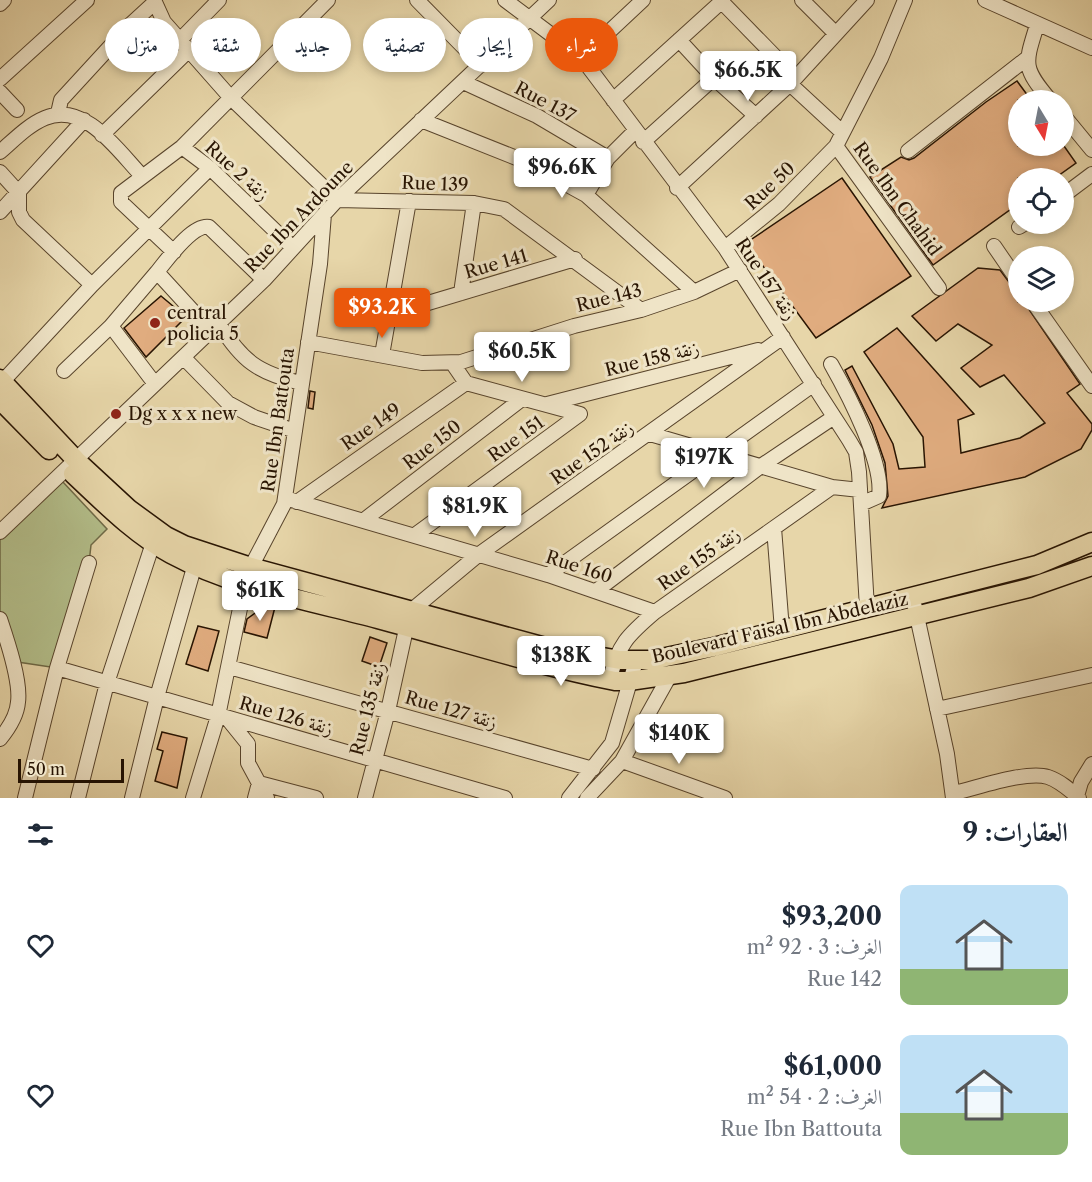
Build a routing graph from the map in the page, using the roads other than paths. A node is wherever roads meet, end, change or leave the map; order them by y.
1 (4, 0) edge
2 (87, 0) edge
3 (219, 0) edge
4 (328, 0) edge
5 (417, 0) edge
6 (505, 0) edge
7 (549, 0) edge
8 (643, 0) edge
9 (802, 0) edge
10 (867, 0) edge
11 (905, 0) edge
12 (985, 0) edge
13 (154, 1) edge
14 (720, 1) edge
15 (0, 4) edge
16 (526, 18) edge
17 (532, 18) edge
18 (618, 23) edge
19 (1037, 26) junction
20 (834, 33) junction
21 (679, 40) junction
22 (458, 42) edge
23 (184, 45) junction
24 (1092, 48) edge
25 (1026, 60) junction
26 (473, 72) edge
27 (592, 72) edge
28 (714, 78) junction
29 (0, 79) edge
30 (793, 80) junction
31 (463, 82) junction
32 (1043, 90) edge
33 (0, 92) edge
34 (231, 98) junction
35 (613, 100) junction
36 (17, 110) dead end
37 (58, 114) junction
38 (756, 116) junction
39 (84, 120) junction
40 (422, 120) junction
41 (1074, 128) edge
42 (842, 132) junction
43 (102, 135) junction
44 (639, 136) junction
45 (836, 146) junction
46 (182, 147) junction
47 (1092, 150) edge
48 (908, 151) dead end
49 (0, 152) edge
50 (608, 158) junction
51 (210, 168) junction
52 (0, 172) edge
53 (1092, 174) edge
54 (142, 176) junction
55 (677, 188) junction
56 (1074, 188) edge
57 (19, 193) junction
58 (586, 195) junction
59 (337, 200) junction
60 (409, 201) junction
61 (474, 203) junction
62 (0, 212) edge
63 (324, 214) junction
64 (148, 229) junction
65 (994, 246) dead end
66 (293, 248) junction
67 (725, 248) junction
68 (174, 252) junction
69 (575, 259) junction
70 (1008, 266) edge
71 (740, 270) junction
72 (157, 272) junction
73 (264, 280) junction
74 (92, 285) junction
75 (939, 288) dead end
76 (461, 292) junction
77 (694, 292) junction
78 (391, 309) junction
79 (641, 310) junction
80 (1040, 312) edge
81 (111, 326) junction
82 (215, 328) junction
83 (783, 337) junction
84 (308, 342) junction
85 (766, 348) junction
86 (382, 355) junction
87 (184, 358) junction
88 (831, 363) dead end
89 (453, 364) junction
90 (64, 371) dead end
91 (1, 380) edge
92 (301, 383) junction
93 (466, 383) junction
94 (155, 384) junction
95 (814, 384) junction
96 (1092, 386) edge
97 (522, 399) junction
98 (0, 400) edge
99 (547, 404) junction
100 (834, 417) junction
101 (295, 431) junction
102 (650, 434) junction
103 (717, 451) junction
104 (71, 464) junction
105 (761, 466) junction
106 (832, 487) junction
107 (861, 497) junction
108 (291, 500) junction
109 (364, 520) junction
110 (774, 528) junction
111 (0, 532) edge
112 (415, 535) junction
113 (1092, 542) edge
114 (153, 543) junction
115 (478, 555) junction
116 (89, 563) dead end
117 (195, 564) junction
118 (1092, 566) edge
119 (248, 575) junction
120 (548, 575) junction
121 (596, 591) junction
122 (915, 596) junction
123 (867, 608) junction
124 (414, 609) junction
125 (655, 612) junction
126 (916, 615) junction
127 (0, 619) edge
128 (400, 626) junction
129 (782, 630) junction
130 (615, 659) junction
131 (636, 661) junction
132 (229, 667) junction
133 (57, 668) junction
134 (670, 675) junction
135 (1091, 679) edge
136 (610, 680) junction
137 (629, 681) junction
138 (107, 683) junction
139 (157, 697) junction
140 (937, 709) junction
141 (388, 711) junction
142 (223, 717) junction
143 (0, 740) edge
144 (375, 760) junction
145 (622, 761) junction
146 (1092, 764) edge
147 (593, 769) junction
148 (259, 783) junction
149 (954, 796) edge
150 (1078, 797) edge
151 (25, 798) edge
152 (78, 798) edge
153 (132, 798) edge
154 (193, 798) edge
155 (255, 798) edge
156 (267, 798) edge
157 (316, 798) edge
158 (365, 798) edge
159 (504, 798) edge
160 (570, 798) edge
161 (587, 798) edge
162 (725, 798) edge

1 - 15 street
2 - 29 street
3 - 23 street
4 - 34 street
5 - 22 street
6 - 16 street, Rue 157 زنقة
7 - 17 street, Rue Ibn Ardoune
8 - 18 street
9 - 20 street
10 - 20 street
11 - 42 street, Rue Ibn Chahid
12 - 19 street
13 - 23 street
13 - 37 street
14 - 21 street
14 - 30 street
19 - 24 street
19 - 25 street
20 - 30 street
21 - 28 street
21 - 35 street
23 - 34 street
23 - 43 street
25 - 32 street
25 - 48 street
26 - 31 street, Rue Ibn Ardoune
27 - 35 street, Rue 157 زنقة
28 - 38 street
28 - 44 street
30 - 38 street
30 - 42 street
31 - 40 street, Rue Ibn Ardoune
31 - 50 street, Rue 137
33 - 36 street
34 - 46 street
34 - 59 street
35 - 44 street, Rue 157 زنقة
37 - 39 street
37 - 49 street
38 - 55 street
39 - 43 street
39 - 57 street
40 - 58 street
40 - 59 street, Rue Ibn Ardoune
41 - 47 street
42 - 45 street, Rue Ibn Chahid
43 - 54 street
44 - 50 street
44 - 55 street, Rue 157 زنقة
45 - 67 street, Rue 50
45 - 75 street, Rue Ibn Chahid
46 - 51 street, Rue 2 زنقة
46 - 54 street
50 - 58 street
51 - 64 street
51 - 66 street, Rue 2 زنقة
52 - 57 street
53 - 56 street
54 - 64 street
55 - 67 street, Rue 157 زنقة
57 - 62 street
57 - 74 street
58 - 77 street
59 - 60 street, Rue 139
59 - 63 street, Rue Ibn Ardoune
60 - 61 street, Rue 139
60 - 78 street
61 - 69 street, Rue 139
61 - 76 street
63 - 66 street, Rue Ibn Ardoune
63 - 84 street, Rue Ibn Battouta
64 - 68 street
64 - 74 street
65 - 70 street
66 - 73 street, Rue Ibn Ardoune
67 - 71 street, Rue 157 زنقة
68 - 72 street
68 - 73 street
69 - 76 street, Rue 141
69 - 79 street, Rue 139
71 - 77 street, Rue 143
71 - 83 street, Rue 157 زنقة
72 - 81 street
72 - 82 street
73 - 82 street, Rue Ibn Ardoune
74 - 91 street
76 - 78 street, Rue 141
77 - 79 street, Rue 143
78 - 86 street
79 - 89 street, Rue 143
80 - 96 street
81 - 90 street
81 - 94 street
82 - 87 street, Rue Ibn Ardoune
82 - 92 street
83 - 85 street, Rue 152 زنقة
83 - 95 street, Rue 157 زنقة
84 - 86 street, Rue 143
84 - 92 street, Rue Ibn Battouta
85 - 99 street, Rue 158 زنقة
85 - 102 street, Rue 152 زنقة
86 - 89 street, Rue 143
87 - 94 street, Rue Ibn Ardoune
87 - 101 street
88 - 107 street
89 - 93 street
91 - 104 main road, Boulevard Faisal Ibn Abdelaziz
92 - 101 street, Rue Ibn Battouta
93 - 97 street
93 - 108 street, Rue 149
94 - 104 street, Rue Ibn Ardoune
95 - 100 street, Rue 157 زنقة
95 - 103 street
97 - 99 street
97 - 109 street, Rue 150
98 - 104 main road, Boulevard Faisal Ibn Abdelaziz
99 - 112 street, Rue 151
100 - 105 street
100 - 107 street, Rue 157 زنقة
101 - 108 street, Rue Ibn Battouta
102 - 103 street
102 - 115 street, Rue 152 زنقة
103 - 105 street
103 - 120 street
104 - 111 street, Rue Ibn Ardoune
104 - 114 main road, Boulevard Faisal Ibn Abdelaziz
104 - 119 main road, Boulevard Faisal Ibn Abdelaziz
105 - 106 street
105 - 121 street
106 - 107 street
106 - 110 street, Rue 155 زنقة
107 - 123 street, Rue 157 زنقة
108 - 109 street, Rue 160
108 - 119 street, Rue Ibn Battouta
109 - 112 street, Rue 160
110 - 125 street, Rue 155 زنقة
110 - 129 street
112 - 115 street, Rue 160
113 - 122 main road, Boulevard Faisal Ibn Abdelaziz
114 - 117 main road, Boulevard Faisal Ibn Abdelaziz
114 - 138 street
115 - 120 street, Rue 160
115 - 124 street, Rue 152 زنقة
116 - 133 street
117 - 119 main road, Boulevard Faisal Ibn Abdelaziz
117 - 139 street
118 - 126 main road, Boulevard Faisal Ibn Abdelaziz
119 - 124 main road, Boulevard Faisal Ibn Abdelaziz
119 - 128 main road, Boulevard Faisal Ibn Abdelaziz
119 - 132 street, Rue Ibn Battouta
120 - 121 street, Rue 160
121 - 125 street, Rue 160
122 - 123 main road, Boulevard Faisal Ibn Abdelaziz
122 - 126 street
123 - 129 main road, Boulevard Faisal Ibn Abdelaziz
124 - 128 street, Rue 152 زنقة
124 - 130 main road, Boulevard Faisal Ibn Abdelaziz
125 - 130 street, Rue 155 زنقة
126 - 134 main road, Boulevard Faisal Ibn Abdelaziz
126 - 140 street
127 - 143 street
128 - 136 main road, Boulevard Faisal Ibn Abdelaziz
128 - 141 street, Rue 135 زنقة
129 - 131 main road, Boulevard Faisal Ibn Abdelaziz
130 - 131 main road, Boulevard Faisal Ibn Abdelaziz
130 - 136 street, Rue 155 زنقة
131 - 137 street
132 - 141 street, Rue 127 زنقة
132 - 142 street, Rue Ibn Battouta
133 - 138 street, Rue 126 زنقة
133 - 151 street
134 - 137 main road, Boulevard Faisal Ibn Abdelaziz
134 - 145 street
135 - 140 street
136 - 137 main road, Boulevard Faisal Ibn Abdelaziz
137 - 147 street
138 - 139 street, Rue 126 زنقة
138 - 152 street
139 - 142 street, Rue 126 زنقة
139 - 153 street
140 - 149 street
141 - 144 street, Rue 135 زنقة
141 - 147 street, Rue 127 زنقة
142 - 144 street, Rue 126 زنقة
142 - 148 street
142 - 154 street, Rue Ibn Battouta
144 - 158 street, Rue 135 زنقة
144 - 159 street, Rue 126 زنقة
145 - 161 street
145 - 162 street
146 - 150 street
147 - 160 street
148 - 155 street
148 - 156 street
148 - 157 street
149 - 150 street

